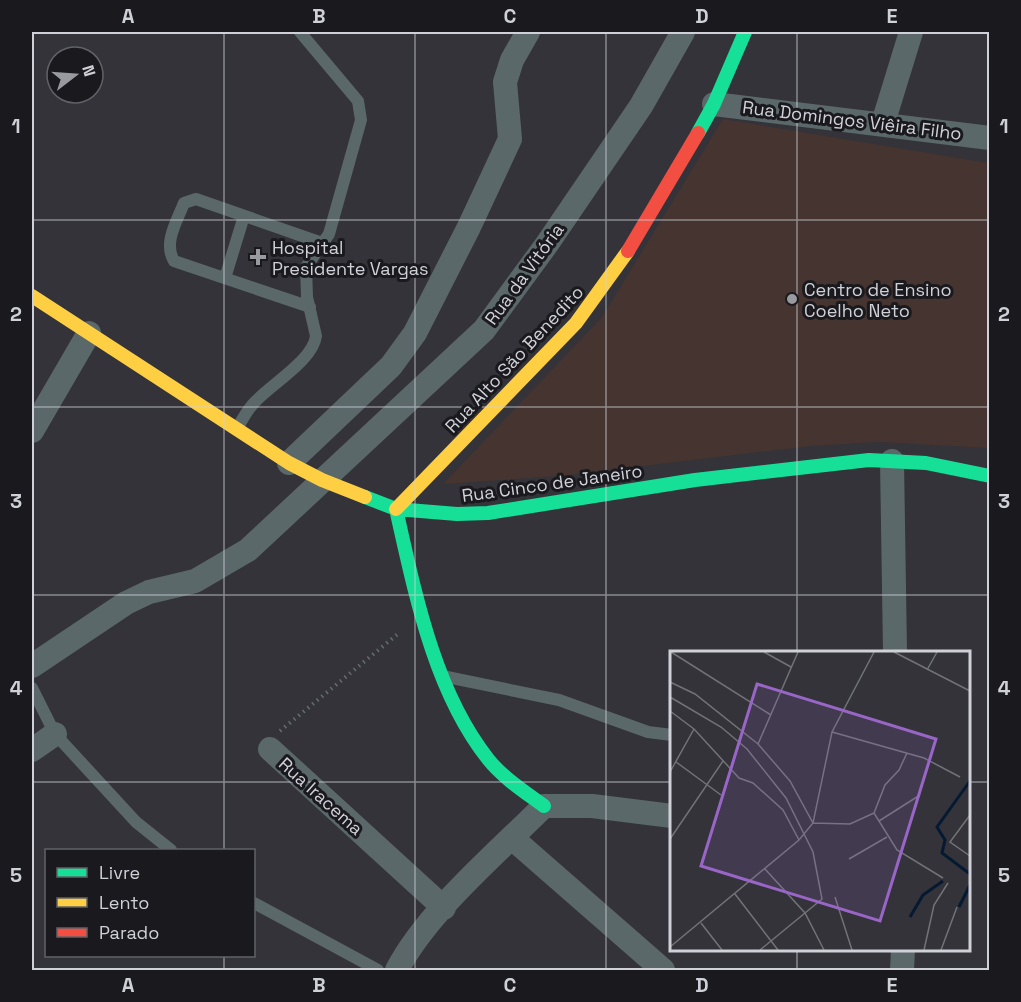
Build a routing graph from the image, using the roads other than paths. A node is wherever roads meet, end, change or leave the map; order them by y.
1 (300, 32) edge
2 (528, 32) edge
3 (683, 32) edge
4 (745, 32) edge
5 (911, 32) edge
6 (714, 104) junction
7 (883, 123) junction
8 (990, 138) edge
9 (244, 216) junction
10 (325, 244) junction
11 (225, 278) junction
12 (32, 296) edge
13 (310, 307) junction
14 (89, 333) junction
15 (236, 429) junction
16 (32, 431) edge
17 (892, 461) junction
18 (289, 463) junction
19 (990, 476) edge
20 (322, 480) junction
21 (396, 509) junction
22 (895, 651) edge
23 (32, 666) edge
24 (444, 677) junction
25 (32, 688) edge
26 (55, 734) junction
27 (670, 735) edge
28 (270, 749) road end
29 (32, 750) edge
30 (543, 806) junction
31 (670, 816) edge
32 (512, 838) junction
33 (170, 849) edge
34 (255, 904) edge
35 (444, 908) junction
36 (903, 951) edge
37 (378, 970) edge
38 (397, 970) edge
39 (663, 970) edge
40 (902, 970) edge

1 - 10 lane
2 - 18 street
3 - 20 street, Rua da Vitória
4 - 6 main road, Rua Alto São Benedito
5 - 7 street
6 - 7 street, Rua Domingos Viêira Filho
6 - 21 main road, Rua Alto São Benedito
7 - 8 street, Rua Domingos Viêira Filho
9 - 10 lane
9 - 11 lane
9 - 11 lane
10 - 13 lane
11 - 13 lane
12 - 14 main road, Rua Cinco de Janeiro
13 - 15 lane
14 - 15 main road, Rua Cinco de Janeiro
14 - 16 street
15 - 18 main road, Rua Cinco de Janeiro
17 - 19 main road, Rua Cinco de Janeiro
17 - 21 main road, Rua Cinco de Janeiro
17 - 22 street
18 - 20 main road, Rua Cinco de Janeiro
20 - 21 main road, Rua Cinco de Janeiro
20 - 23 street, Rua da Vitória
21 - 24 main road
24 - 27 lane
24 - 30 main road
25 - 26 lane
26 - 29 street
26 - 33 lane
28 - 35 street, Rua Iracema
30 - 31 street
30 - 32 street
32 - 35 street
32 - 39 street
34 - 37 lane
35 - 38 street
36 - 40 street

